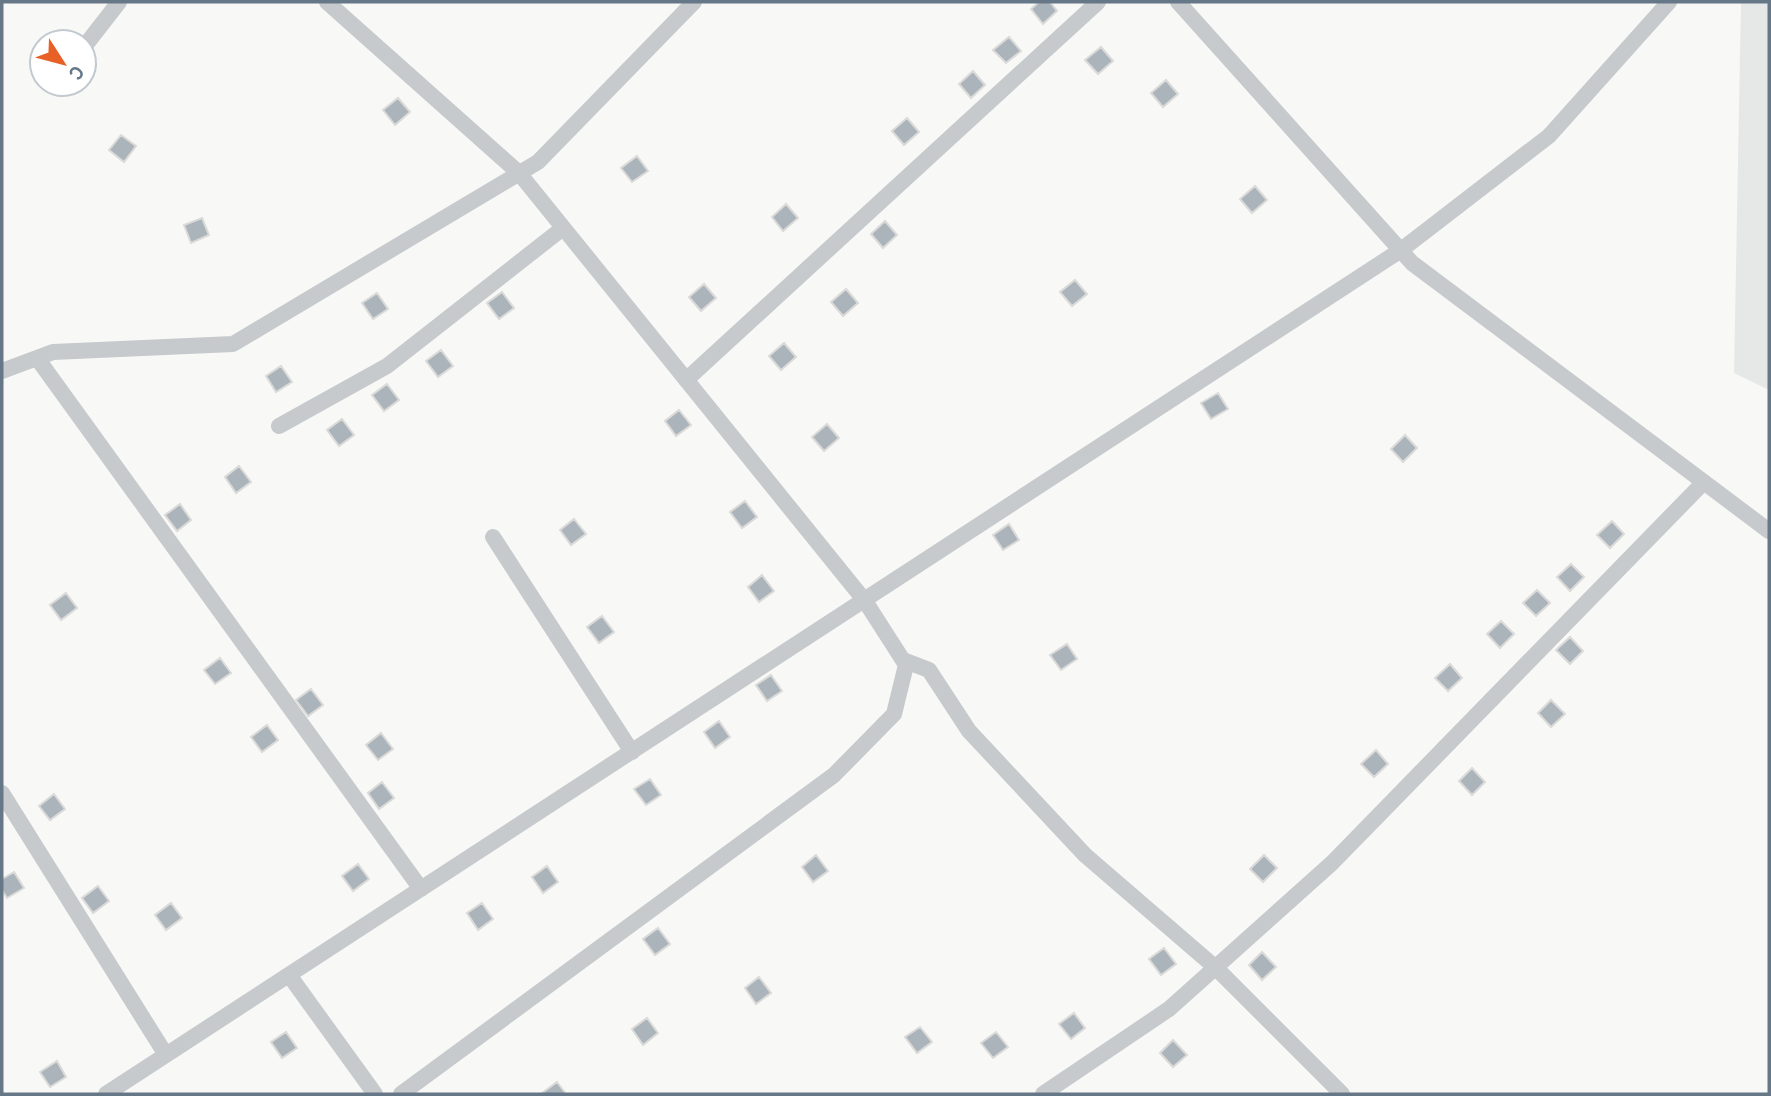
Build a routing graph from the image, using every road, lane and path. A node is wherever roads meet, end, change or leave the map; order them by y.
1 (119, 2) edge
2 (327, 2) edge
3 (695, 2) edge
4 (1098, 2) edge
5 (1178, 2) edge
6 (1670, 2) edge
7 (98, 29) edge
8 (519, 173) junction
9 (563, 228) junction
10 (1401, 250) junction
11 (37, 358) junction
12 (2, 371) edge
13 (686, 380) junction
14 (279, 426) dead end
15 (1704, 482) junction
16 (1769, 531) edge
17 (493, 537) dead end
18 (865, 601) junction
19 (904, 660) junction
20 (632, 752) junction
21 (2, 793) edge
22 (421, 889) junction
23 (1216, 968) junction
24 (289, 975) junction
25 (166, 1055) junction
26 (106, 1094) edge
27 (376, 1094) edge
28 (401, 1094) edge
29 (1043, 1094) edge
30 (1342, 1094) edge

1 - 7 lane
2 - 8 lane
3 - 8 lane
4 - 13 lane
5 - 10 lane
6 - 10 lane
8 - 9 lane
8 - 11 lane
9 - 13 lane
9 - 14 lane
10 - 15 lane
10 - 18 lane
11 - 12 lane
11 - 22 lane
13 - 18 lane
15 - 16 lane
15 - 23 lane
17 - 20 lane
18 - 19 lane
18 - 20 lane
19 - 23 lane
19 - 28 lane
20 - 22 lane
21 - 25 lane
22 - 24 lane
23 - 29 lane
23 - 30 lane
24 - 25 lane
24 - 27 lane
25 - 26 lane

